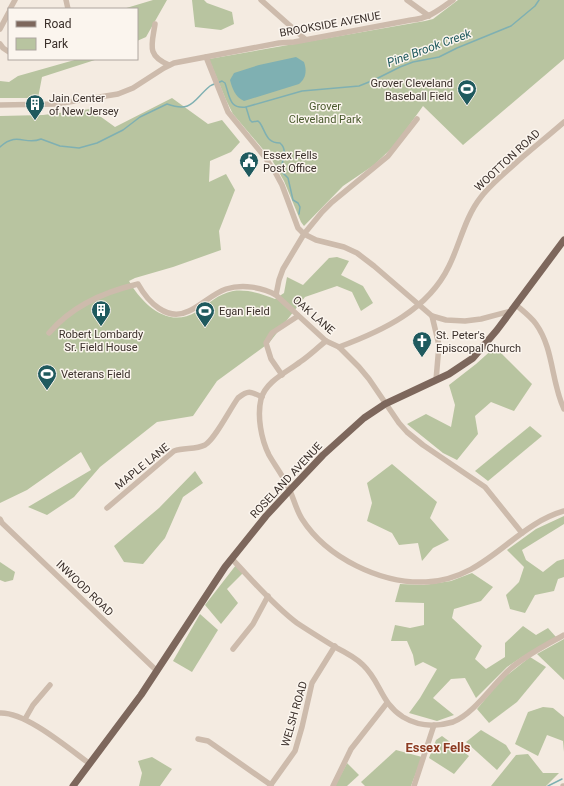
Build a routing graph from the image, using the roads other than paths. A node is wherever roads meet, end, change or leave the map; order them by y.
1 (261, 0) edge
2 (407, 0) edge
3 (452, 0) edge
4 (8, 14) edge
5 (429, 16) junction
6 (155, 24) dead end
7 (0, 29) edge
8 (305, 39) junction
9 (0, 44) edge
10 (8, 51) edge
11 (206, 57) junction
12 (169, 66) junction
13 (0, 105) edge
14 (416, 119) dead end
15 (564, 122) edge
16 (304, 234) junction
17 (564, 240) edge
18 (276, 295) junction
19 (418, 304) junction
20 (514, 308) junction
21 (298, 316) junction
22 (432, 316) junction
23 (49, 333) dead end
24 (326, 341) junction
25 (339, 347) junction
26 (282, 375) junction
27 (436, 380) junction
28 (556, 384) junction
29 (564, 384) edge
30 (262, 397) junction
31 (385, 404) junction
32 (564, 409) edge
33 (290, 490) junction
34 (108, 508) dead end
35 (564, 511) edge
36 (0, 519) edge
37 (522, 533) junction
38 (232, 559) junction
39 (268, 596) junction
40 (564, 635) edge
41 (335, 646) junction
42 (233, 650) dead end
43 (157, 671) junction
44 (50, 685) dead end
45 (387, 703) junction
46 (0, 713) edge
47 (25, 719) junction
48 (434, 725) junction
49 (198, 739) dead end
50 (90, 764) junction
51 (270, 785) edge
52 (73, 786) edge
53 (333, 786) edge
54 (414, 786) edge

1 - 8 street
2 - 5 street
3 - 5 street, BROOKSIDE AVENUE
4 - 7 street
5 - 8 street, BROOKSIDE AVENUE
6 - 12 street
8 - 11 street, BROOKSIDE AVENUE
9 - 10 street
11 - 12 street, BROOKSIDE AVENUE
11 - 16 street
12 - 13 street, BROOKSIDE AVENUE
14 - 16 street
15 - 19 street, WOOTTON ROAD
16 - 18 street
16 - 19 street
17 - 20 main road, ROSELAND AVENUE
18 - 21 street, OAK LANE
18 - 23 street, OAK LANE
19 - 22 street
19 - 25 street, WOOTTON ROAD
20 - 22 street
20 - 27 main road, ROSELAND AVENUE
20 - 28 street
21 - 24 street, OAK LANE
21 - 26 street
22 - 27 street
24 - 25 street, OAK LANE
24 - 26 street
25 - 31 street, OAK LANE
26 - 30 street
27 - 31 main road, ROSELAND AVENUE
28 - 29 street
28 - 32 street
30 - 33 street
30 - 34 street, MAPLE LANE
31 - 33 main road, ROSELAND AVENUE
31 - 37 street, OAK LANE
33 - 37 street
33 - 38 main road, ROSELAND AVENUE
35 - 37 street
36 - 43 street, INWOOD ROAD
38 - 39 street
38 - 43 main road, ROSELAND AVENUE
39 - 41 street
39 - 42 street
40 - 48 street
41 - 45 street
41 - 51 street, WELSH ROAD
43 - 50 main road, ROSELAND AVENUE
44 - 47 street
45 - 48 street
45 - 53 street
46 - 47 street
47 - 50 street
48 - 54 street
49 - 51 street
50 - 52 main road, ROSELAND AVENUE

